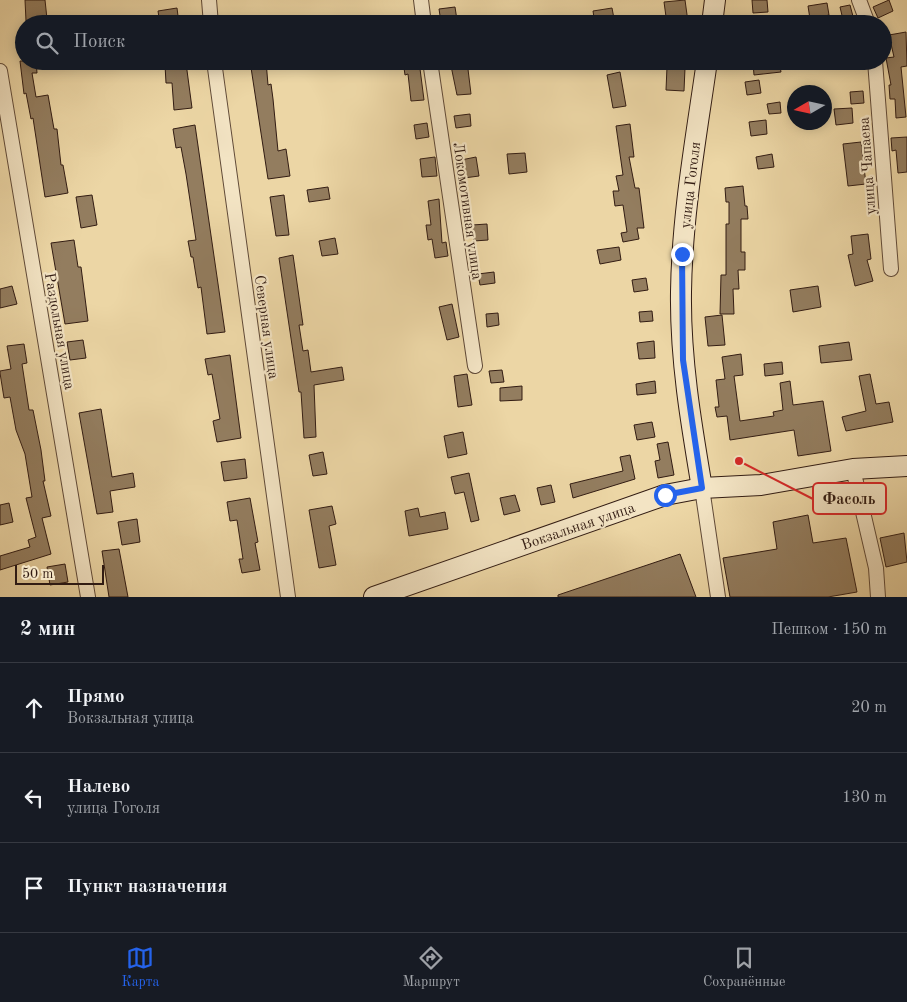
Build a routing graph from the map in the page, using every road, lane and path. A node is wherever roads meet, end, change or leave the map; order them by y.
1 (209, 0) edge
2 (421, 0) edge
3 (715, 0) edge
4 (859, 0) edge
5 (210, 15) edge
6 (423, 15) edge
7 (713, 15) edge
8 (865, 15) edge
9 (215, 70) edge
10 (431, 70) edge
11 (706, 70) edge
12 (876, 70) edge
13 (0, 71) edge
14 (891, 269) dead end
15 (474, 366) dead end
16 (907, 466) edge
17 (853, 469) junction
18 (702, 488) junction
19 (88, 597) edge
20 (288, 597) edge
21 (374, 597) edge
22 (718, 597) edge
23 (878, 597) edge

1 - 5 street
2 - 6 street
3 - 7 main road
4 - 8 street
9 - 20 street, Северная улица
10 - 15 street, Локомотивная улица
11 - 18 main road, улица Гоголя
12 - 14 street, улица Чапаева
13 - 19 street, Раздольная улица
16 - 17 main road, Вокзальная улица
17 - 18 main road, Вокзальная улица
17 - 23 street
18 - 21 main road, Вокзальная улица
18 - 22 street

